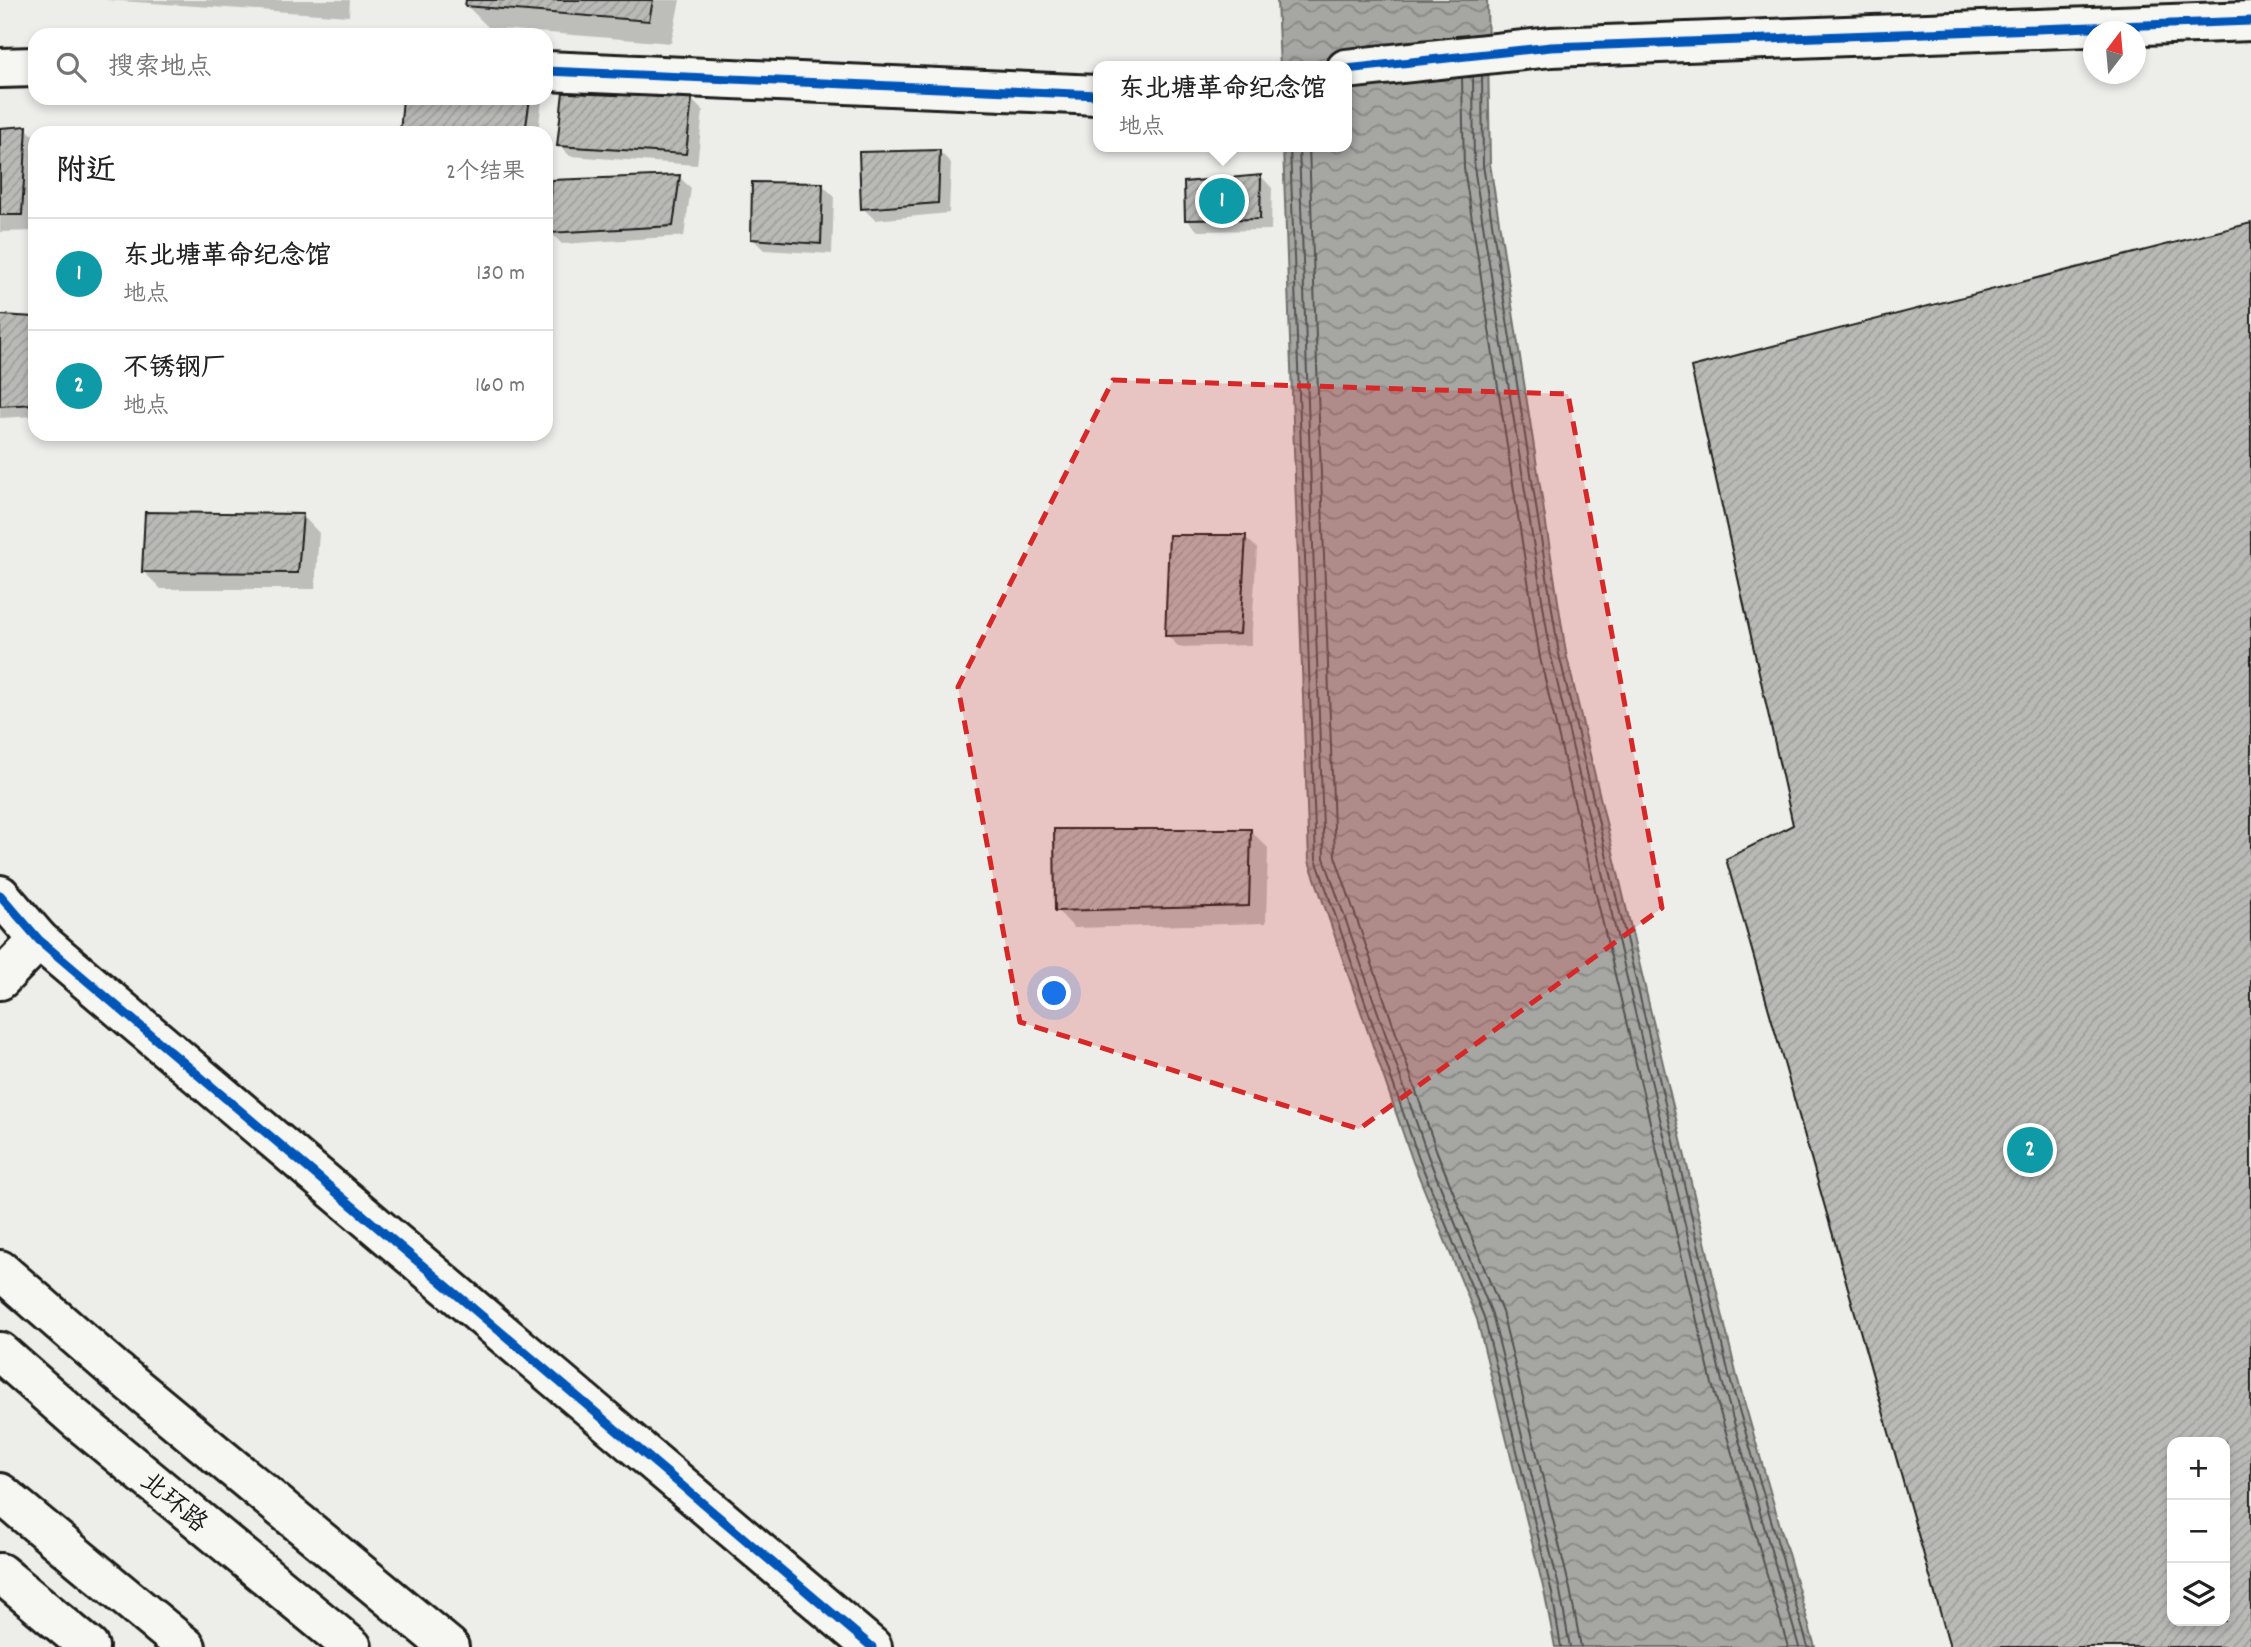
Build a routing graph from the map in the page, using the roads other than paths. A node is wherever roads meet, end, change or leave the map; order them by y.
1 (2251, 21) edge
2 (28, 67) edge
3 (0, 68) edge
4 (1352, 68) edge
5 (553, 71) edge
6 (1092, 96) edge
7 (0, 895) edge
8 (39, 940) junction
9 (0, 980) edge
10 (0, 1270) edge
11 (0, 1352) edge
12 (0, 1493) edge
13 (0, 1573) edge
14 (89, 1647) edge
15 (186, 1647) edge
16 (352, 1647) edge
17 (449, 1647) edge
18 (872, 1647) edge

1 - 4 main road
2 - 3 main road
5 - 6 main road
7 - 8 main road
8 - 9 main road
8 - 18 main road
10 - 17 main road
11 - 16 main road, 北环路
12 - 15 main road
13 - 14 main road

